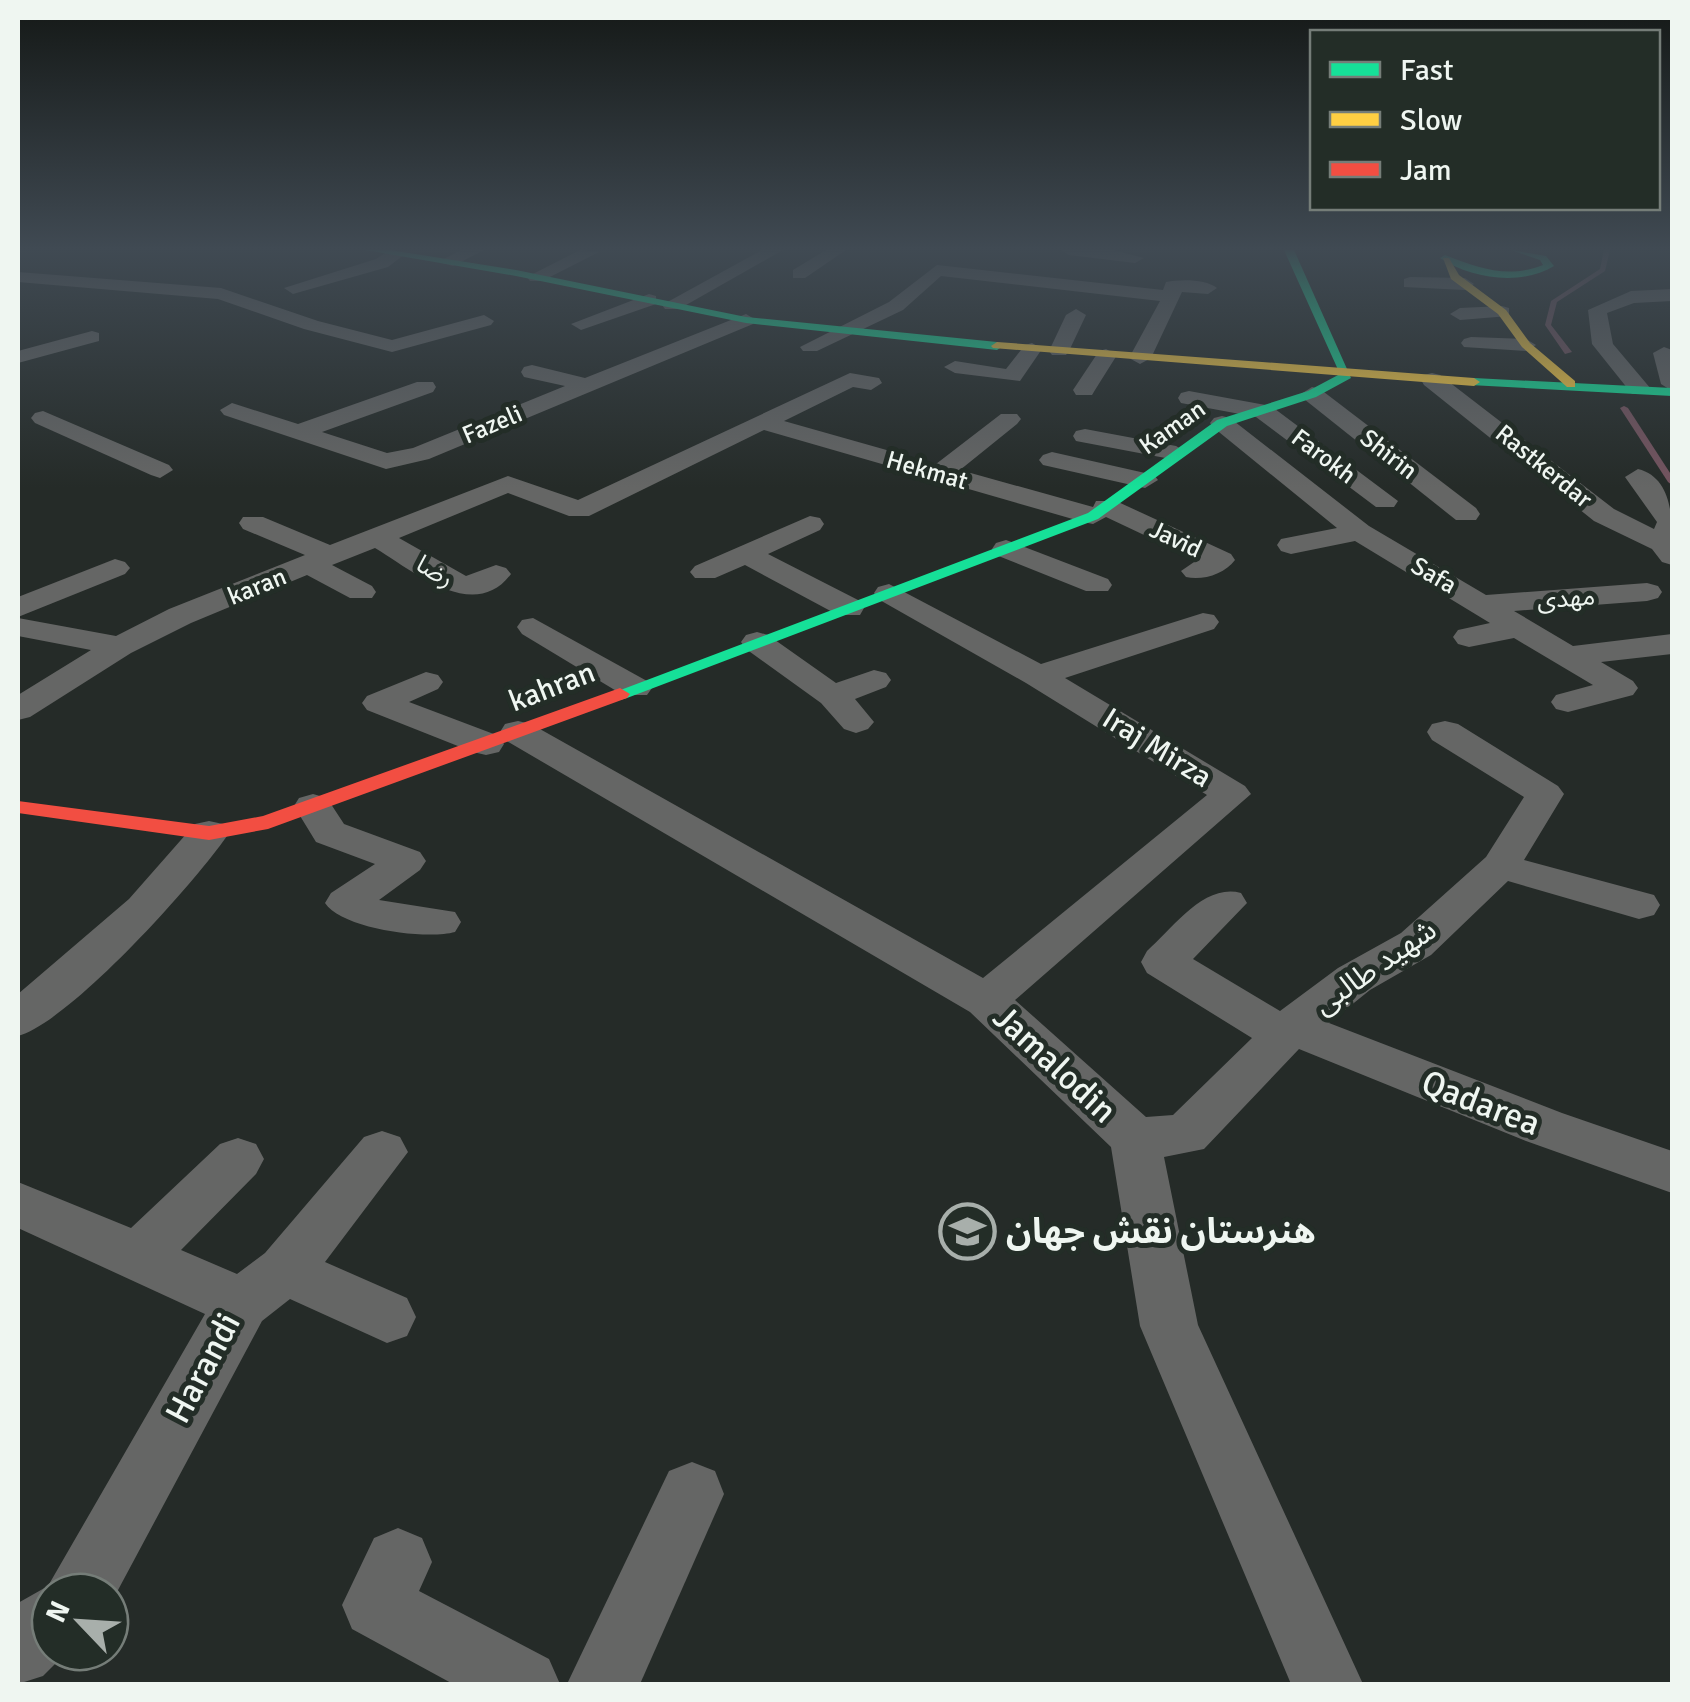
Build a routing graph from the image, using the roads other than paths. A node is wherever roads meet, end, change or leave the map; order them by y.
1 (333, 329) edge
2 (453, 329) edge
3 (723, 329) edge
4 (826, 329) edge
5 (853, 329) edge
6 (1069, 329) edge
7 (1155, 329) edge
8 (1326, 329) edge
9 (1515, 329) edge
10 (1598, 329) edge
11 (848, 332) junction
12 (92, 336) dead end
13 (1471, 344) dead end
14 (1526, 345) junction
15 (810, 348) dead end
16 (1032, 349) junction
17 (1059, 351) junction
18 (1664, 353) dead end
19 (26, 354) edge
20 (1106, 355) junction
21 (1140, 358) junction
22 (955, 367) dead end
23 (72, 368) dead end
24 (629, 368) junction
25 (532, 372) dead end
26 (1347, 375) junction
27 (672, 376) dead end
28 (1432, 380) junction
29 (871, 383) dead end
30 (1571, 384) junction
31 (582, 386) junction
32 (425, 387) dead end
33 (772, 387) dead end
34 (1672, 388) edge
35 (1640, 389) junction
36 (1084, 390) dead end
37 (1312, 394) junction
38 (817, 396) junction
39 (615, 397) dead end
40 (1189, 398) dead end
41 (846, 402) dead end
42 (77, 410) dead end
43 (232, 410) dead end
44 (1264, 410) junction
45 (43, 418) junction
46 (1009, 419) dead end
47 (762, 422) junction
48 (18, 424) edge
49 (1222, 424) junction
50 (299, 432) junction
51 (1085, 436) dead end
52 (931, 441) dead end
53 (969, 450) junction
54 (1176, 453) junction
55 (1052, 460) dead end
56 (160, 470) dead end
57 (940, 474) junction
58 (596, 476) dead end
59 (1638, 477) dead end
60 (1145, 480) junction
61 (626, 487) junction
62 (1385, 502) dead end
63 (1099, 512) junction
64 (1466, 514) dead end
65 (253, 523) dead end
66 (810, 524) dead end
67 (1359, 532) junction
68 (377, 537) junction
69 (1291, 545) dead end
70 (1006, 549) junction
71 (1667, 550) edge
72 (746, 554) junction
73 (320, 560) junction
74 (114, 568) dead end
75 (1196, 571) dead end
76 (705, 572) dead end
77 (496, 574) dead end
78 (1097, 586) dead end
79 (361, 592) dead end
80 (1648, 592) dead end
81 (889, 593) junction
82 (1485, 604) junction
83 (18, 608) edge
84 (849, 608) junction
85 (1203, 622) dead end
86 (18, 626) edge
87 (534, 627) dead end
88 (1519, 627) junction
89 (1469, 637) dead end
90 (757, 642) junction
91 (1672, 644) edge
92 (120, 646) junction
93 (1568, 656) junction
94 (1038, 676) junction
95 (874, 680) dead end
96 (426, 682) dead end
97 (635, 688) junction
98 (832, 696) junction
99 (1568, 702) dead end
100 (18, 710) edge
101 (856, 722) dead end
102 (1445, 732) dead end
103 (502, 738) junction
104 (313, 806) junction
105 (18, 807) edge
106 (209, 833) junction
107 (1500, 866) junction
108 (1226, 903) dead end
109 (1639, 904) dead end
110 (440, 922) dead end
111 (986, 1000) junction
112 (18, 1019) edge
113 (1288, 1032) junction
114 (1136, 1138) junction
115 (382, 1152) dead end
116 (238, 1159) dead end
117 (1672, 1172) edge
118 (18, 1204) edge
119 (138, 1257) junction
120 (264, 1286) junction
121 (387, 1317) dead end
122 (692, 1494) dead end
123 (398, 1562) dead end
124 (92, 1572) edge
125 (524, 1684) edge
126 (603, 1684) edge
127 (1327, 1684) edge

1 - 2 street
3 - 24 street, Fazeli
4 - 11 street
5 - 11 street
6 - 17 street
7 - 21 street
8 - 26 street
9 - 14 street
10 - 35 street
11 - 15 street
11 - 16 street
12 - 19 street
13 - 14 street
14 - 30 street
16 - 17 street
16 - 22 street
17 - 20 street
18 - 34 street
19 - 23 street
20 - 21 street
20 - 36 street
21 - 26 street
24 - 27 street
24 - 31 street, Fazeli
25 - 31 street
26 - 28 street
26 - 37 street, Kaman
28 - 30 street
28 - 71 street, Rastkerdar
29 - 38 street
30 - 35 street
31 - 39 street
31 - 50 street, Fazeli
32 - 50 street
33 - 38 street
34 - 35 street
37 - 44 street, Kaman
37 - 64 street, Shirin
38 - 41 street
38 - 47 street
40 - 44 street
42 - 45 street
43 - 50 street, Fazeli
44 - 49 street, Kaman
44 - 62 street, Farokh
45 - 48 street
45 - 56 street
46 - 53 street
47 - 57 street, Hekmat
47 - 61 street
49 - 54 street, Kaman
49 - 67 street, Safa
51 - 54 street
52 - 53 street
53 - 57 street
54 - 60 street, Kaman
55 - 60 street
57 - 63 street, Hekmat
58 - 61 street
59 - 71 street
60 - 63 street, Kaman
61 - 68 street, karan
63 - 70 street, kahran
63 - 75 street, Javid
65 - 73 street
66 - 72 street
67 - 69 street
67 - 82 street, Safa
68 - 73 street, karan
68 - 77 street, رضا
70 - 78 street
70 - 81 street, kahran
72 - 76 street
72 - 84 street
73 - 79 street
73 - 92 street, karan
74 - 83 street
80 - 82 street, مهدی
81 - 84 street, kahran
81 - 94 street, Iraj Mirza
82 - 88 street, Safa
84 - 90 street, kahran
85 - 94 street
86 - 92 street
87 - 97 street
88 - 89 street
88 - 93 street, Safa
90 - 97 street, kahran
90 - 98 street
91 - 93 street
92 - 100 street, karan
93 - 99 street, Safa
94 - 111 street, Iraj Mirza
95 - 98 street
96 - 103 street, Jamalodin
97 - 103 street, kahran
98 - 101 street
102 - 107 street, شهید طالبی
103 - 104 street, kahran
103 - 111 street, Jamalodin
104 - 106 street, kahran
104 - 110 street
105 - 106 street, kahran
106 - 112 street
107 - 109 street
107 - 113 street, شهید طالبی
108 - 113 street, Qadarea
111 - 114 street, Jamalodin
113 - 114 street, شهید طالبی
113 - 117 street, Qadarea
114 - 127 street, Jamalodin
115 - 120 street
116 - 119 street
118 - 119 street, Harandi
119 - 120 street, Harandi
120 - 121 street
120 - 124 street, Harandi
122 - 126 street
123 - 125 street

